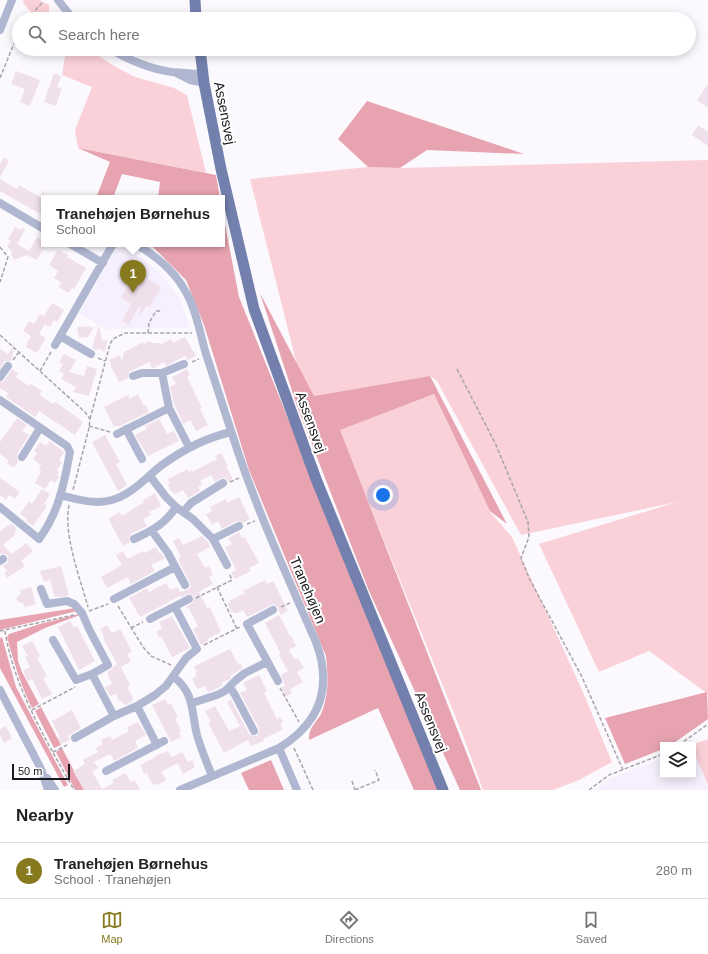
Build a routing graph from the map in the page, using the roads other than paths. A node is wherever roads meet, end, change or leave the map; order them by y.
1 (58, 0) edge
2 (194, 0) edge
3 (12, 2) edge
4 (67, 12) edge
5 (195, 12) edge
6 (0, 30) edge
7 (123, 56) edge
8 (201, 56) edge
9 (204, 79) junction
10 (0, 203) edge
11 (41, 227) edge
12 (75, 247) edge
13 (111, 247) edge
14 (140, 247) edge
15 (103, 263) junction
16 (60, 336) junction
17 (55, 345) road end
18 (91, 354) dead end
19 (184, 364) road end
20 (8, 366) road end
21 (162, 373) junction
22 (133, 376) dead end
23 (0, 377) edge
24 (0, 400) edge
25 (169, 408) junction
26 (40, 428) junction
27 (126, 429) junction
28 (232, 432) junction
29 (117, 434) road end
30 (189, 447) junction
31 (22, 457) dead end
32 (142, 459) dead end
33 (150, 476) junction
34 (223, 483) road end
35 (60, 495) junction
36 (0, 507) edge
37 (176, 507) junction
38 (184, 511) junction
39 (239, 526) road end
40 (152, 531) junction
41 (134, 539) dead end
42 (213, 540) junction
43 (227, 565) road end
44 (175, 567) junction
45 (185, 585) dead end
46 (41, 589) dead end
47 (115, 600) road end
48 (189, 600) road end
49 (175, 607) junction
50 (273, 610) road end
51 (150, 619) road end
52 (54, 640) dead end
53 (267, 662) junction
54 (176, 673) junction
55 (92, 674) junction
56 (278, 681) road end
57 (230, 687) junction
58 (0, 690) edge
59 (192, 703) junction
60 (137, 706) junction
61 (114, 716) junction
62 (254, 731) dead end
63 (75, 738) road end
64 (279, 748) junction
65 (41, 769) junction
66 (106, 772) dead end
67 (212, 776) junction
68 (48, 790) edge
69 (55, 790) edge
70 (180, 790) edge
71 (297, 790) edge
72 (442, 790) edge

1 - 4 street
2 - 5 main road
3 - 6 street
7 - 9 street
8 - 9 main road, Assensvej
9 - 72 main road, Assensvej
10 - 11 street
12 - 15 street
13 - 15 street
14 - 28 street, Tranehøjen
15 - 16 street
16 - 17 street
16 - 18 street
19 - 21 street
20 - 23 street
21 - 22 street
21 - 25 street
24 - 26 street
25 - 27 street
25 - 30 street
26 - 31 street
26 - 35 street
27 - 29 street
27 - 32 street
28 - 30 street
28 - 64 street, Tranehøjen
30 - 33 street
33 - 35 street
33 - 37 street
34 - 38 street
35 - 36 street
37 - 38 street
37 - 40 street
38 - 42 street
39 - 42 street
40 - 41 street
40 - 44 street
42 - 43 street
44 - 45 street
44 - 47 street
46 - 55 street
48 - 49 street
49 - 51 street
49 - 54 street
50 - 53 street
52 - 55 street
53 - 56 street
53 - 57 street
54 - 59 street
54 - 60 street
55 - 61 street
57 - 59 street
57 - 62 street
58 - 65 street
59 - 67 street
60 - 61 street
60 - 66 street
61 - 63 street
64 - 67 street, Tranehøjen
64 - 71 street
65 - 68 street
65 - 69 street
67 - 70 street, Tranehøjen

